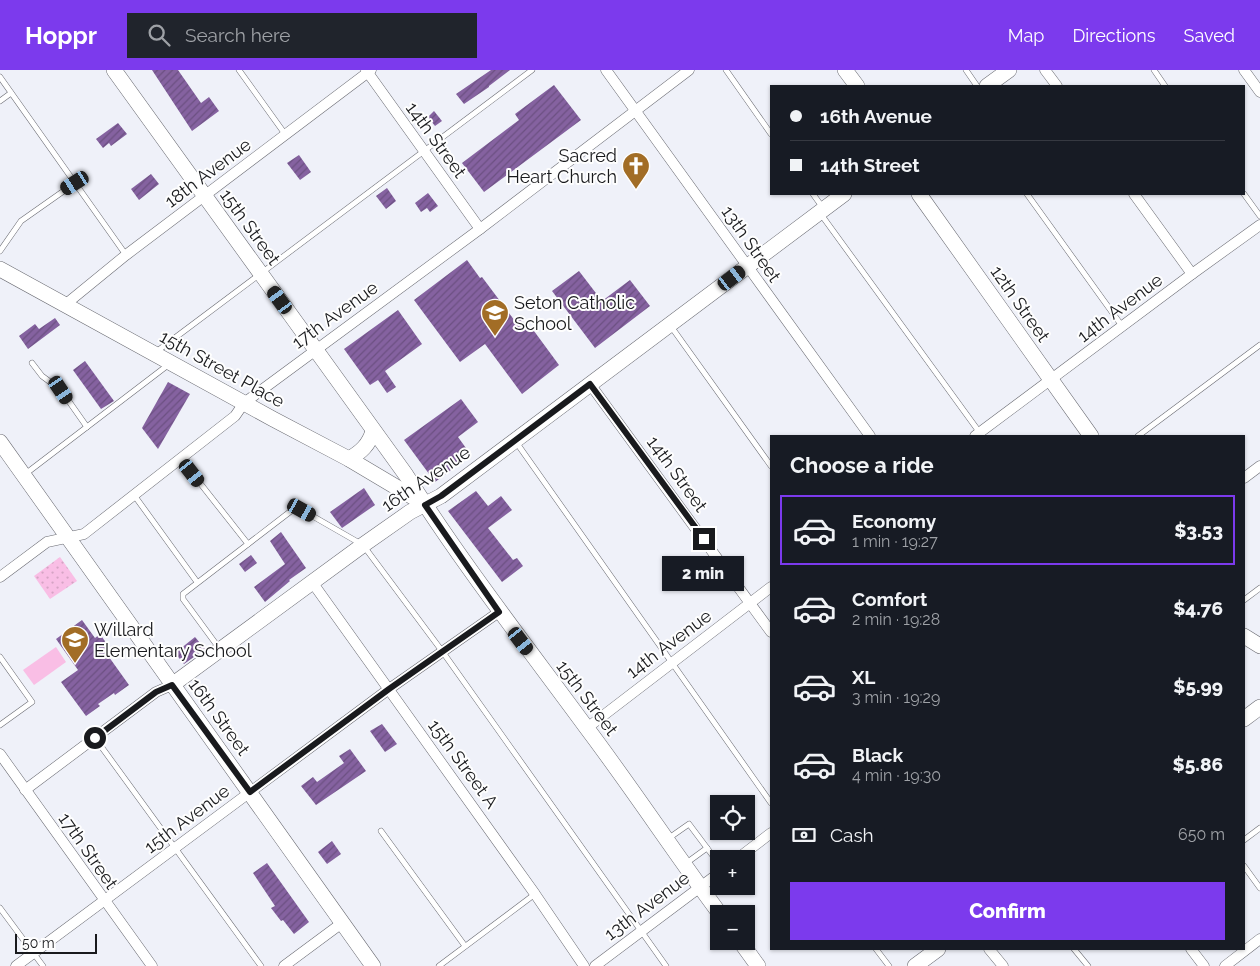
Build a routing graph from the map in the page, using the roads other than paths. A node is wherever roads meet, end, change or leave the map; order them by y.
1 (114, 70) edge
2 (239, 70) edge
3 (532, 70) edge
4 (606, 70) edge
5 (688, 70) edge
6 (726, 70) edge
7 (845, 70) edge
8 (966, 70) edge
9 (1009, 70) edge
10 (1045, 70) edge
11 (1154, 70) edge
12 (1244, 70) edge
13 (368, 71) edge
14 (0, 77) edge
15 (856, 85) edge
16 (976, 85) edge
17 (988, 85) edge
18 (1056, 85) edge
19 (1165, 85) edge
20 (1260, 92) edge
21 (11, 93) junction
22 (0, 101) edge
23 (636, 110) junction
24 (770, 133) edge
25 (285, 135) junction
26 (424, 150) junction
27 (75, 183) junction
28 (814, 195) edge
29 (843, 195) edge
30 (920, 195) edge
31 (1027, 195) edge
32 (1135, 195) edge
33 (1245, 195) edge
34 (205, 196) junction
35 (822, 211) junction
36 (1260, 216) edge
37 (1260, 225) edge
38 (480, 229) junction
39 (0, 251) edge
40 (126, 255) junction
41 (747, 267) junction
42 (0, 269) edge
43 (261, 273) junction
44 (1192, 274) junction
45 (66, 304) junction
46 (670, 325) junction
47 (1122, 326) junction
48 (1260, 345) edge
49 (316, 349) junction
50 (155, 353) junction
51 (32, 363) dead end
52 (171, 363) junction
53 (1051, 381) junction
54 (590, 384) junction
55 (244, 403) junction
56 (86, 427) junction
57 (373, 431) junction
58 (869, 435) edge
59 (979, 435) edge
60 (1091, 435) edge
61 (1139, 435) edge
62 (514, 440) junction
63 (0, 442) edge
64 (181, 459) junction
65 (349, 459) junction
66 (770, 465) edge
67 (1260, 466) edge
68 (24, 475) junction
69 (1245, 477) edge
70 (134, 495) junction
71 (425, 505) junction
72 (67, 537) junction
73 (248, 544) junction
74 (363, 545) junction
75 (0, 577) edge
76 (198, 582) junction
77 (312, 582) junction
78 (770, 588) edge
79 (1260, 588) edge
80 (1245, 599) edge
81 (750, 602) junction
82 (499, 612) junction
83 (770, 631) edge
84 (1245, 637) edge
85 (1260, 646) edge
86 (220, 650) junction
87 (442, 651) junction
88 (0, 657) edge
89 (672, 662) junction
90 (172, 685) junction
91 (389, 689) junction
92 (1260, 707) edge
93 (1245, 718) edge
94 (0, 725) edge
95 (587, 728) junction
96 (95, 738) junction
97 (0, 754) edge
98 (25, 790) junction
99 (250, 792) junction
100 (770, 802) edge
101 (1260, 828) edge
102 (381, 830) dead end
103 (770, 833) edge
104 (1245, 839) edge
105 (666, 840) junction
106 (176, 848) junction
107 (707, 848) junction
108 (748, 850) edge
109 (710, 852) edge
110 (684, 865) junction
111 (1245, 867) edge
112 (710, 880) edge
113 (700, 887) junction
114 (1260, 888) edge
115 (535, 894) junction
116 (104, 902) junction
117 (713, 905) edge
118 (0, 908) edge
119 (342, 923) junction
120 (641, 932) junction
121 (1260, 939) edge
122 (465, 946) junction
123 (746, 950) edge
124 (877, 950) edge
125 (937, 950) edge
126 (990, 950) edge
127 (1075, 950) edge
128 (1192, 950) edge
129 (34, 953) junction
130 (16, 966) edge
131 (43, 966) edge
132 (152, 966) edge
133 (261, 966) edge
134 (284, 966) edge
135 (373, 966) edge
136 (439, 966) edge
137 (584, 966) edge
138 (595, 966) edge
139 (666, 966) edge
140 (758, 966) edge
141 (889, 966) edge
142 (915, 966) edge
143 (1003, 966) edge
144 (1088, 966) edge
145 (1204, 966) edge
146 (1225, 966) edge

1 - 34 street, 15th Street
2 - 25 lane
3 - 26 lane
4 - 23 street, 13th Street
5 - 23 street, 17th Avenue
6 - 24 lane
7 - 15 street
8 - 16 lane
9 - 17 street
10 - 18 street
11 - 19 lane
12 - 20 street
13 - 25 street, 18th Avenue
13 - 26 street, 14th Street
14 - 21 lane
21 - 22 lane
21 - 27 lane
23 - 38 street, 17th Avenue
23 - 41 street, 13th Street
25 - 34 street, 18th Avenue
26 - 38 street, 14th Street
26 - 43 lane
27 - 39 lane
27 - 40 lane
28 - 35 lane
29 - 35 street, 16th Avenue
30 - 53 street, 12th Street
31 - 47 lane
32 - 44 street
33 - 36 lane
34 - 40 street, 18th Avenue
34 - 43 street, 15th Street
35 - 41 street, 16th Avenue
35 - 59 lane
37 - 44 street, 14th Avenue
38 - 49 street, 17th Avenue
40 - 45 street, 18th Avenue
41 - 46 street, 16th Avenue
41 - 58 street, 13th Street
42 - 45 street, 15th Street Place
43 - 49 street, 15th Street
43 - 50 lane
44 - 47 street, 14th Avenue
45 - 50 street, 15th Street Place
46 - 54 street, 16th Avenue
46 - 66 lane
47 - 53 street, 14th Avenue
48 - 61 lane
49 - 55 street, 17th Avenue
49 - 57 street, 15th Street
50 - 52 street, 15th Street Place
51 - 56 lane
52 - 55 street, 15th Street Place
52 - 56 lane
53 - 59 street, 14th Avenue
53 - 60 street, 12th Street
54 - 62 street, 16th Avenue
54 - 81 street, 14th Street
55 - 64 street, 17th Avenue
55 - 65 street, 15th Street Place
56 - 68 lane
57 - 65 street
57 - 71 street, 15th Street
62 - 71 street, 16th Avenue
62 - 89 lane
63 - 68 street, 16th Street
64 - 70 street, 17th Avenue
64 - 73 lane
65 - 71 street, 15th Street Place
67 - 69 street
68 - 72 street, 16th Street
70 - 72 street, 17th Avenue
70 - 76 lane
71 - 74 street, 16th Avenue
71 - 82 street, 15th Street
72 - 75 street, 17th Avenue
72 - 90 street, 16th Street
73 - 74 lane
73 - 76 lane
74 - 77 street, 16th Avenue
74 - 87 lane
76 - 86 lane
77 - 86 street, 16th Avenue
77 - 91 street, 15th Street A
78 - 81 street, 14th Avenue
79 - 80 lane
81 - 83 street, 14th Street
81 - 89 street, 14th Avenue
82 - 87 street, 15th Avenue
82 - 95 street, 15th Street
84 - 85 street
86 - 90 street, 16th Avenue
87 - 91 street, 15th Avenue
87 - 120 lane
88 - 94 lane
89 - 95 street, 14th Avenue
89 - 100 lane
90 - 96 street, 16th Avenue
90 - 99 street, 16th Street
91 - 99 street, 15th Avenue
91 - 115 street, 15th Street A
92 - 93 street
95 - 105 street, 15th Street
96 - 98 street, 16th Avenue
96 - 106 lane
97 - 98 street, 17th Street
98 - 116 street, 17th Street
99 - 106 street, 15th Avenue
99 - 119 street, 16th Street
101 - 104 lane
102 - 122 lane
103 - 108 street
105 - 107 lane
105 - 110 street, 15th Street
106 - 116 street, 15th Avenue
106 - 133 lane
107 - 109 lane
107 - 110 lane
110 - 113 street, 15th Street
111 - 114 lane
112 - 113 street, 13th Avenue
113 - 117 street, 15th Street
113 - 120 street, 13th Avenue
115 - 122 lane
115 - 137 street, 15th Street A
116 - 129 street, 15th Avenue
116 - 132 street, 17th Street
118 - 129 lane
119 - 134 street
119 - 135 street, 16th Street
120 - 138 street, 13th Avenue
120 - 139 lane
121 - 146 street
122 - 136 lane
123 - 140 street
124 - 141 lane
125 - 142 street
126 - 143 street
127 - 144 lane
128 - 145 street
129 - 130 street, 15th Avenue
129 - 131 lane

